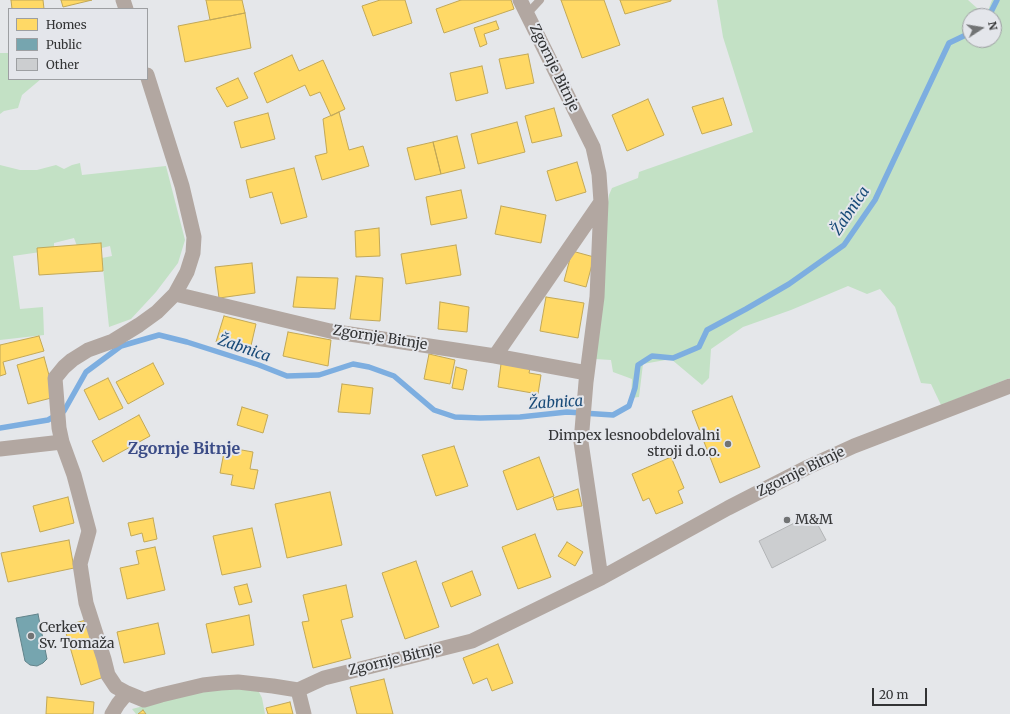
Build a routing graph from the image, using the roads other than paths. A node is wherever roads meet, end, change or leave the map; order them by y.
1 (520, 0) edge
2 (540, 0) edge
3 (527, 14) junction
4 (148, 78) edge
5 (601, 202) junction
6 (174, 294) junction
7 (495, 356) junction
8 (587, 373) junction
9 (1010, 386) edge
10 (60, 435) junction
11 (0, 449) edge
12 (601, 578) junction
13 (298, 690) junction
14 (128, 693) junction
15 (112, 714) edge
16 (304, 714) edge

1 - 3 street, Zgornje Bitnje
2 - 3 lane
3 - 5 street, Zgornje Bitnje
4 - 6 street
5 - 7 street
5 - 8 street, Zgornje Bitnje
6 - 7 street, Zgornje Bitnje
6 - 10 street
7 - 8 street, Zgornje Bitnje
8 - 12 street, Zgornje Bitnje
9 - 12 street, Zgornje Bitnje
10 - 11 street
10 - 14 street
12 - 13 street, Zgornje Bitnje
13 - 14 street
13 - 16 street
14 - 15 street

